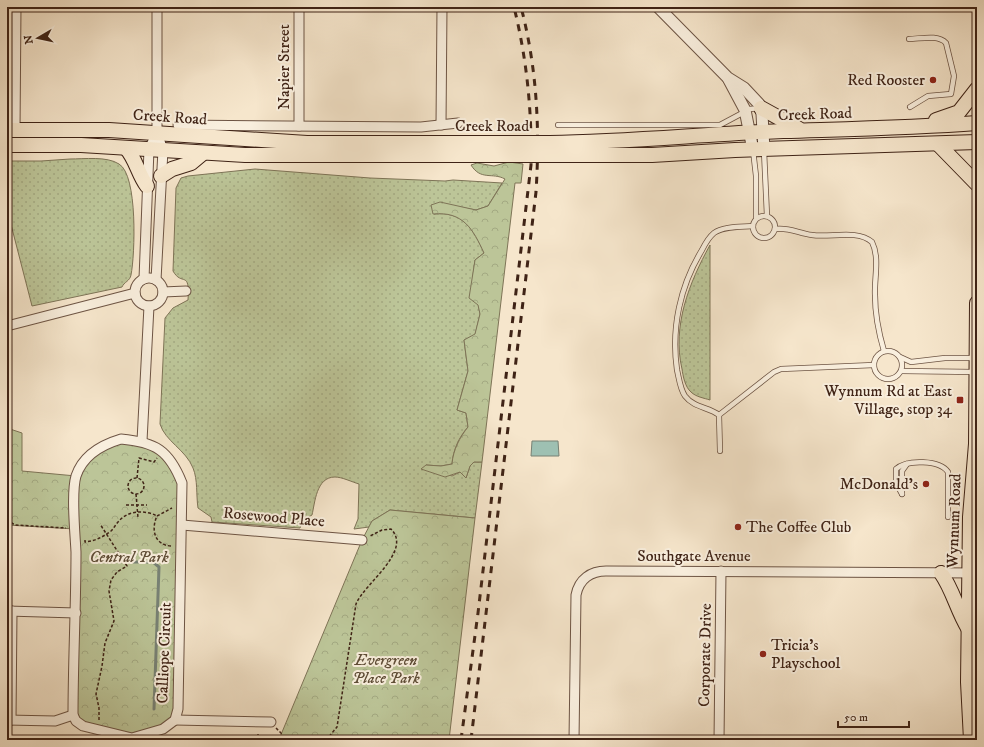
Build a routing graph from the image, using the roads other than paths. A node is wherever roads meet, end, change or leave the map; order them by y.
1 (16, 7) edge
2 (157, 7) edge
3 (299, 7) edge
4 (442, 7) edge
5 (658, 7) edge
6 (909, 39) dead end
7 (728, 78) junction
8 (977, 89) edge
9 (910, 107) dead end
10 (761, 108) junction
11 (745, 112) junction
12 (458, 123) dead end
13 (977, 123) edge
14 (178, 125) dead end
15 (441, 125) junction
16 (558, 125) dead end
17 (299, 126) junction
18 (921, 127) junction
19 (11, 130) edge
20 (803, 131) junction
21 (157, 133) junction
22 (757, 133) junction
23 (977, 142) edge
24 (938, 144) junction
25 (7, 146) edge
26 (126, 148) junction
27 (522, 149) junction
28 (550, 149) junction
29 (156, 150) junction
30 (758, 150) junction
31 (203, 153) junction
32 (161, 176) junction
33 (977, 184) edge
34 (147, 186) junction
35 (767, 216) junction
36 (756, 218) junction
37 (753, 226) junction
38 (775, 229) junction
39 (144, 279) junction
40 (156, 280) junction
41 (186, 291) dead end
42 (163, 292) junction
43 (135, 293) junction
44 (977, 303) edge
45 (149, 306) junction
46 (7, 326) edge
47 (884, 351) junction
48 (900, 357) junction
49 (977, 358) edge
50 (874, 365) junction
51 (902, 371) junction
52 (976, 372) edge
53 (719, 415) junction
54 (142, 441) junction
55 (720, 451) dead end
56 (902, 494) dead end
57 (948, 517) dead end
58 (182, 525) junction
59 (362, 540) road end
60 (721, 571) junction
61 (941, 573) junction
62 (973, 573) edge
63 (10, 611) edge
64 (76, 613) junction
65 (969, 630) junction
66 (73, 715) junction
67 (9, 720) edge
68 (175, 720) junction
69 (271, 722) road end
70 (132, 739) edge
71 (574, 740) edge
72 (719, 740) edge
73 (971, 740) edge

1 - 19 street
2 - 21 street
3 - 17 street, Napier Street
4 - 15 street
5 - 7 street
6 - 9 lane
7 - 10 street
7 - 11 street
8 - 18 main road
10 - 11 lane, Creek Road
10 - 20 main road
10 - 22 street
11 - 16 lane, Creek Road
11 - 22 street
12 - 15 street, Creek Road
13 - 18 main road, Creek Road
14 - 17 street, Creek Road
15 - 17 street, Creek Road
18 - 20 main road, Creek Road
19 - 21 main road, Creek Road
20 - 22 main road, Creek Road
21 - 27 main road, Creek Road
21 - 29 street
21 - 29 street
22 - 28 main road, Creek Road
22 - 30 street
23 - 24 main road, Creek Road
24 - 30 main road, Creek Road
24 - 33 main road
25 - 26 main road, Creek Road
26 - 29 main road, Creek Road
26 - 34 main road
27 - 28 main road, Creek Road, bridge
27 - 31 main road, Creek Road
28 - 30 main road, Creek Road
29 - 31 main road, Creek Road
29 - 32 street
29 - 34 street
30 - 35 lane
30 - 36 lane
31 - 32 main road
32 - 40 street
34 - 39 street
35 - 36 lane
35 - 38 lane
36 - 37 lane
37 - 38 lane
37 - 53 lane
38 - 47 lane
39 - 40 street
39 - 43 street
40 - 42 street
41 - 42 street
42 - 45 street
43 - 45 street
43 - 46 street
44 - 49 main road, Wynnum Road
45 - 54 street
47 - 48 lane
47 - 50 lane
48 - 49 lane
48 - 51 lane
49 - 52 main road, Wynnum Road
50 - 51 lane
50 - 53 lane
51 - 52 lane
52 - 62 main road, Wynnum Road
53 - 55 lane
54 - 58 street, Calliope Circuit
54 - 64 street, Calliope Circuit
56 - 57 lane
58 - 59 street, Rosewood Place
58 - 68 street, Calliope Circuit
60 - 61 street, Southgate Avenue
60 - 71 street, Southgate Avenue
60 - 72 street, Corporate Drive
61 - 62 street, Southgate Avenue
61 - 65 main road
62 - 65 main road, Wynnum Road
63 - 64 street
63 - 67 street
64 - 66 street, Calliope Circuit
65 - 73 main road, Wynnum Road
66 - 67 street
66 - 70 street, Calliope Circuit
68 - 69 street
68 - 70 street, Calliope Circuit

